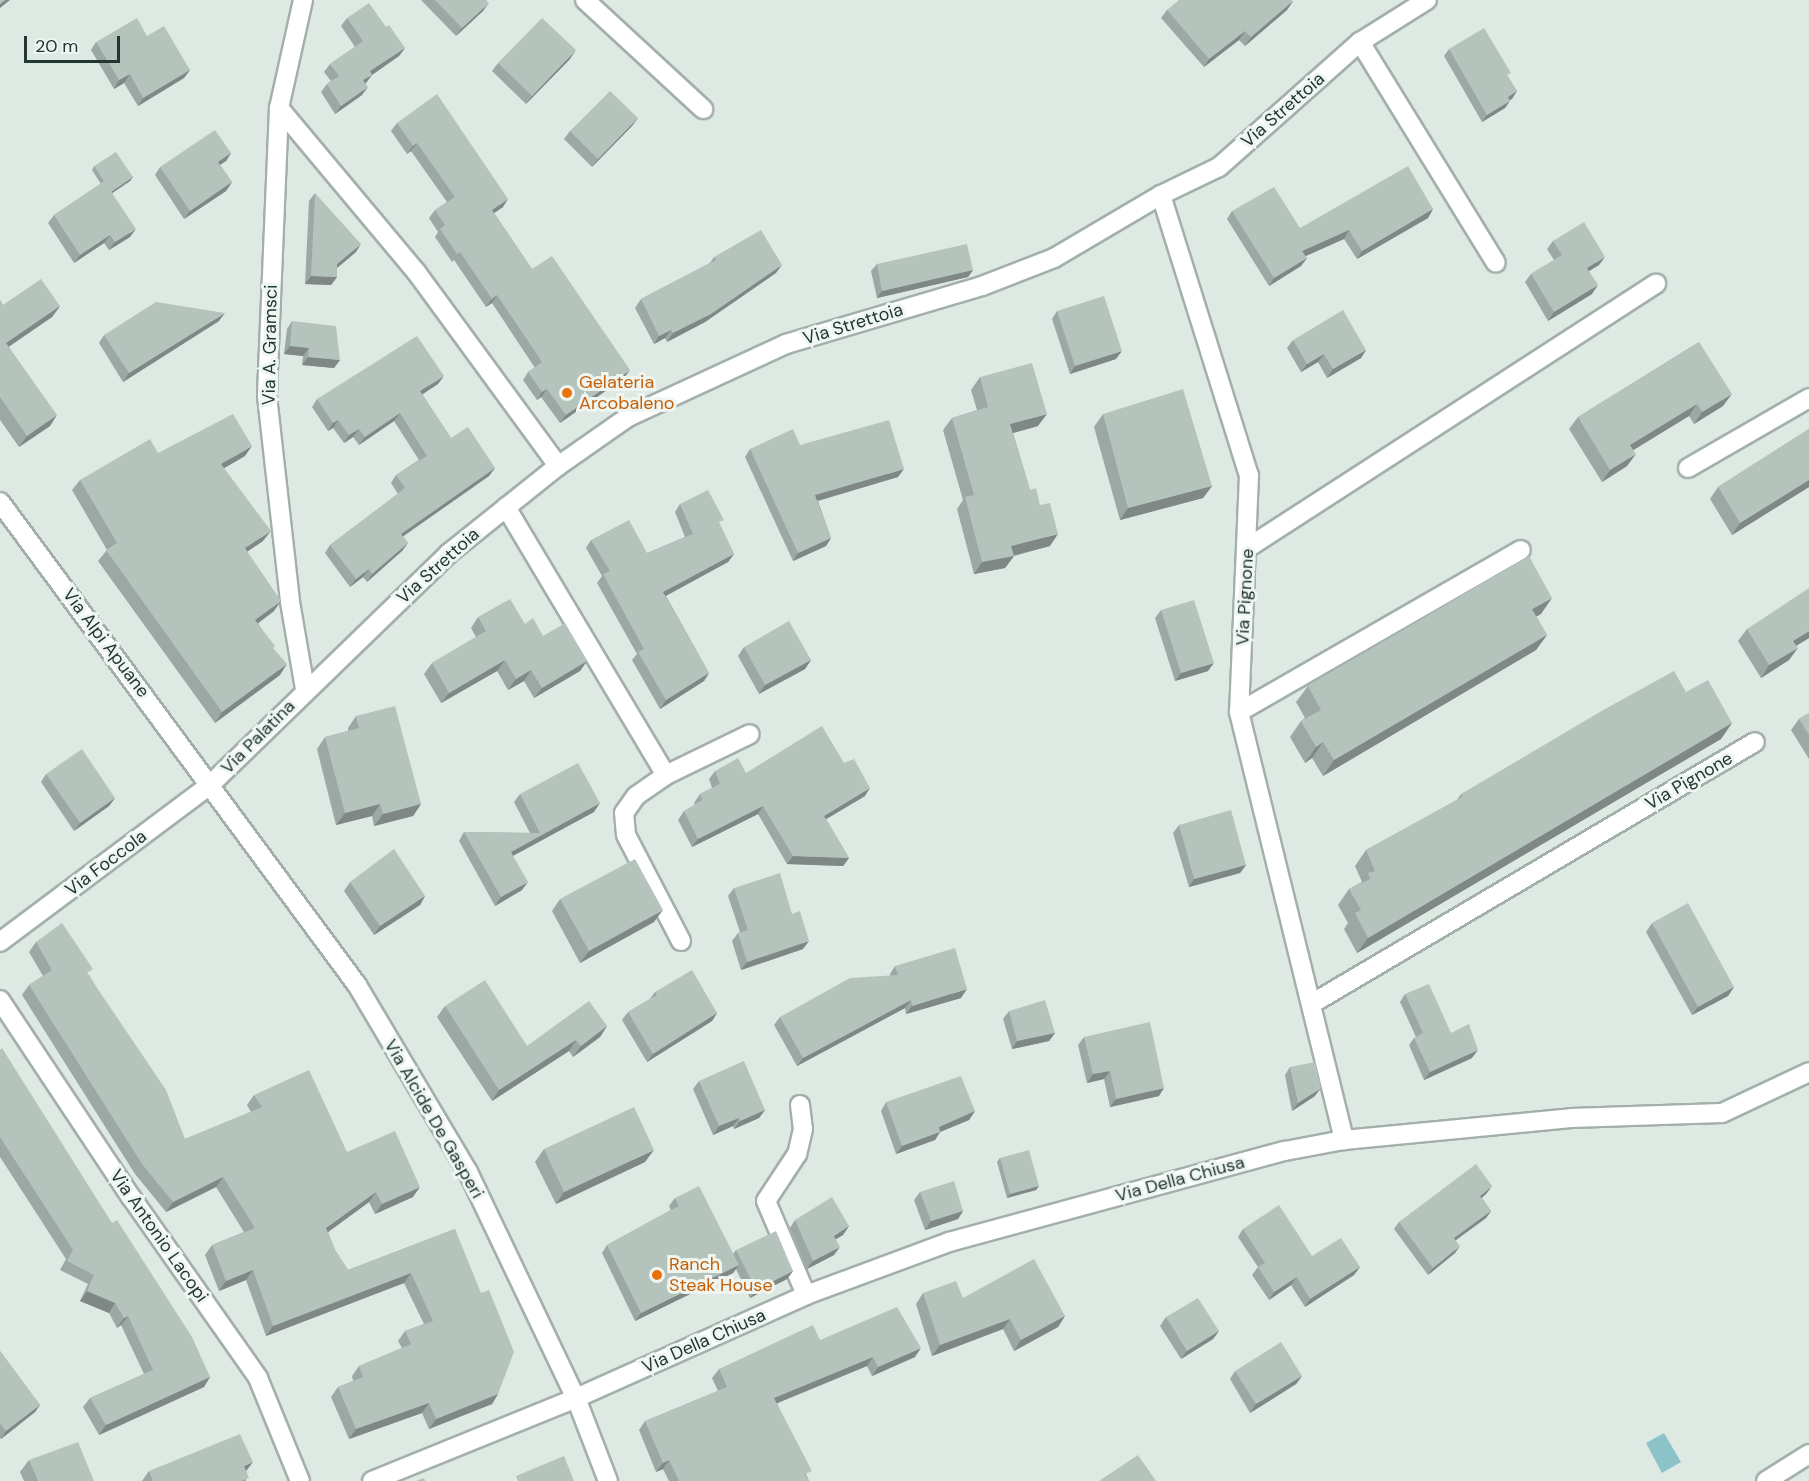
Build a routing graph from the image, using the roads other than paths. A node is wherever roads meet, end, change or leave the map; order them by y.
1 (303, 0) edge
2 (585, 0) edge
3 (1427, 0) edge
4 (1360, 42) junction
5 (279, 108) junction
6 (703, 109) dead end
7 (1161, 195) junction
8 (1496, 263) dead end
9 (1656, 284) dead end
10 (1809, 398) edge
11 (558, 466) junction
12 (1688, 468) dead end
13 (0, 502) edge
14 (506, 507) junction
15 (1249, 547) junction
16 (1521, 550) dead end
17 (305, 690) junction
18 (1239, 712) junction
19 (750, 734) dead end
20 (1755, 742) dead end
21 (666, 775) junction
22 (211, 784) junction
23 (0, 942) edge
24 (681, 942) dead end
25 (0, 1000) edge
26 (1313, 1003) junction
27 (1809, 1072) edge
28 (800, 1104) dead end
29 (1344, 1140) junction
30 (806, 1295) junction
31 (576, 1398) junction
32 (1809, 1454) edge
33 (300, 1481) edge
34 (372, 1481) edge
35 (608, 1481) edge
36 (1766, 1481) edge

1 - 5 street, Via A. Gramsci
2 - 6 street
3 - 4 street, Via Strettoia
4 - 7 street, Via Strettoia
4 - 8 street
5 - 11 street
5 - 17 street, Via A. Gramsci
7 - 11 street, Via Strettoia
7 - 15 street, Via Pignone
9 - 15 street
10 - 12 street
11 - 14 street, Via Strettoia
13 - 22 street, Via Alpi Apuane
14 - 17 street, Via Strettoia
14 - 21 street
15 - 18 street, Via Pignone
16 - 18 street
17 - 22 street, Via Palatina
18 - 26 street, Via Pignone
19 - 21 street
20 - 26 street, Via Pignone
21 - 24 street
22 - 23 street, Via Foccola
22 - 31 street, Via Alcide De Gasperi
25 - 33 street, Via Antonio Lacopi
26 - 29 street, Via Pignone
27 - 29 street, Via Della Chiusa
28 - 30 street
29 - 30 street, Via Della Chiusa
30 - 31 street, Via Della Chiusa
31 - 34 street, Via Della Chiusa
31 - 35 street, Via Alcide De Gasperi
32 - 36 street

